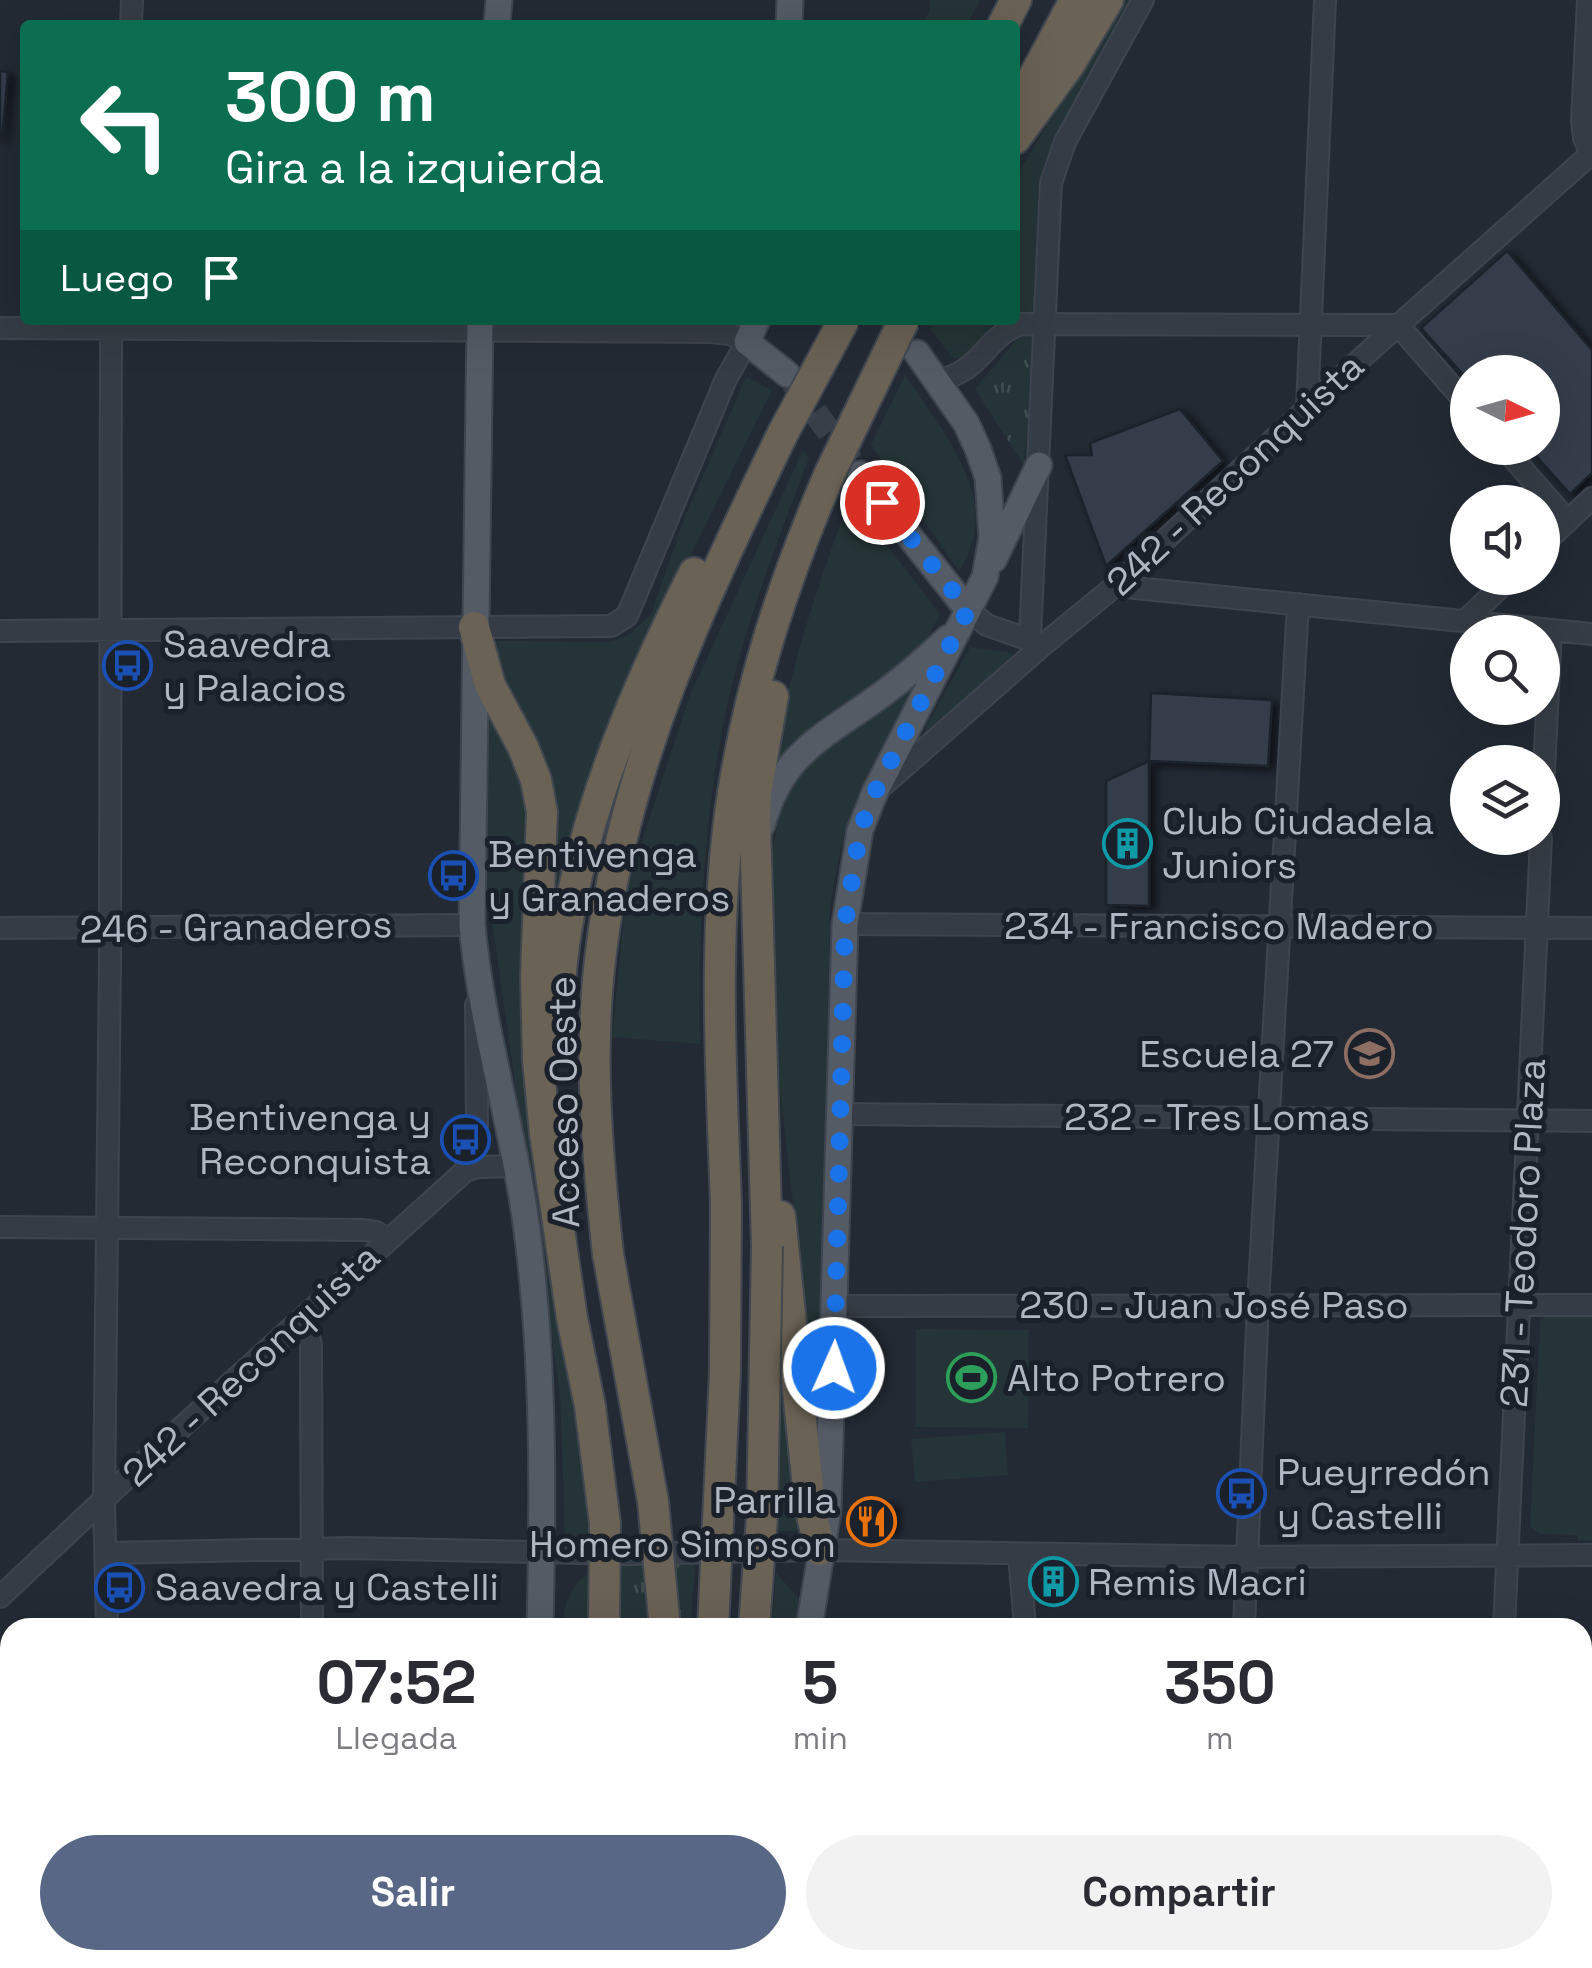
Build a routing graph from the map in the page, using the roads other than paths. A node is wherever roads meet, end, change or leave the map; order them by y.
1 (1075, 0) edge
2 (1108, 0) edge
3 (1143, 0) edge
4 (1325, 0) edge
5 (1588, 0) edge
6 (1020, 103) edge
7 (1020, 132) edge
8 (1591, 155) edge
9 (1020, 324) edge
10 (1045, 324) junction
11 (83, 325) edge
12 (111, 325) edge
13 (480, 325) edge
14 (841, 325) edge
15 (902, 325) edge
16 (1018, 325) edge
17 (1398, 325) junction
18 (1310, 326) junction
19 (0, 328) edge
20 (752, 331) edge
21 (917, 353) dead end
22 (787, 374) tunnel mouth
23 (936, 381) junction
24 (1450, 384) edge
25 (1307, 408) junction
26 (1039, 465) junction
27 (1519, 465) edge
28 (764, 473) junction
29 (845, 474) junction
30 (1592, 498) edge
31 (1567, 520) junction
32 (809, 522) junction
33 (1560, 527) edge
34 (985, 577) junction
35 (1115, 586) junction
36 (1492, 595) edge
37 (1298, 604) junction
38 (1471, 615) edge
39 (1450, 618) edge
40 (963, 620) junction
41 (474, 626) junction
42 (111, 630) junction
43 (0, 631) edge
44 (1560, 631) edge
45 (1592, 634) edge
46 (1036, 641) junction
47 (875, 792) junction
48 (755, 854) junction
49 (1540, 855) edge
50 (472, 924) junction
51 (845, 924) junction
52 (1279, 927) junction
53 (0, 928) edge
54 (110, 928) junction
55 (1537, 928) junction
56 (1592, 928) edge
57 (476, 963) junction
58 (760, 1022) junction
59 (842, 1114) junction
60 (1269, 1118) junction
61 (1528, 1120) junction
62 (1592, 1121) edge
63 (516, 1166) junction
64 (465, 1172) junction
65 (558, 1207) junction
66 (0, 1228) edge
67 (106, 1229) junction
68 (388, 1239) junction
69 (1258, 1304) junction
70 (1592, 1305) edge
71 (836, 1306) junction
72 (1519, 1306) junction
73 (304, 1318) junction
74 (104, 1501) junction
75 (312, 1549) junction
76 (820, 1550) junction
77 (106, 1553) junction
78 (542, 1553) junction
79 (1019, 1554) junction
80 (1508, 1555) junction
81 (1592, 1555) edge
82 (1248, 1557) junction
83 (0, 1597) edge
84 (107, 1618) edge
85 (312, 1618) edge
86 (540, 1618) edge
87 (604, 1618) edge
88 (664, 1618) edge
89 (714, 1618) edge
90 (755, 1618) edge
91 (811, 1618) edge
92 (1025, 1618) edge
93 (1245, 1618) edge
94 (1505, 1618) edge

1 - 6 highway
2 - 7 highway
3 - 10 street
4 - 18 street
5 - 8 street
8 - 17 street, 242 - Reconquista
9 - 10 street
10 - 18 street
10 - 26 street
11 - 19 street
12 - 42 street
13 - 20 street
13 - 41 main road
14 - 28 highway, Acceso Oeste, bridge
15 - 29 highway, bridge
16 - 23 street
17 - 18 street
17 - 24 street
17 - 25 street, 242 - Reconquista
18 - 25 street
20 - 22 main road
20 - 41 street
21 - 23 main road
23 - 34 main road
25 - 35 street, 242 - Reconquista
26 - 34 main road
26 - 46 street
27 - 31 street
28 - 65 highway
28 - 88 highway, Acceso Oeste, bridge
29 - 32 highway
29 - 40 main road
30 - 31 street
31 - 33 street
32 - 48 highway
32 - 89 highway, bridge
34 - 40 main road
35 - 37 street
35 - 46 street, 242 - Reconquista
36 - 38 street
37 - 39 street
37 - 52 street
40 - 46 street
40 - 47 main road
40 - 48 main road
41 - 42 street
41 - 50 main road
41 - 65 highway
42 - 43 street
42 - 54 street
44 - 45 street
46 - 47 street, 242 - Reconquista
47 - 51 main road
48 - 58 highway
49 - 55 street, 231 - Teodoro Plaza
50 - 54 street, 246 - Granaderos
50 - 57 main road
51 - 52 street, 234 - Francisco Madero
51 - 59 main road
52 - 55 street, 234 - Francisco Madero
52 - 60 street
53 - 54 street, 246 - Granaderos
54 - 67 street
55 - 56 street, 234 - Francisco Madero
55 - 61 street, 231 - Teodoro Plaza
57 - 63 main road
57 - 64 street
58 - 76 highway
58 - 90 highway, bridge
59 - 60 street, 232 - Tres Lomas
59 - 71 main road
60 - 61 street, 232 - Tres Lomas
60 - 69 street
61 - 62 street, 232 - Tres Lomas
61 - 72 street, 231 - Teodoro Plaza
63 - 64 street
63 - 78 main road
64 - 68 street, 242 - Reconquista
65 - 87 highway, bridge
66 - 67 street
67 - 68 street
67 - 74 street
68 - 73 street, 242 - Reconquista
69 - 71 street, 230 - Juan José Paso
69 - 72 street, 230 - Juan José Paso
69 - 82 street
70 - 72 street, 230 - Juan José Paso
71 - 76 main road
72 - 80 street, 231 - Teodoro Plaza
73 - 74 street, 242 - Reconquista
73 - 75 street
74 - 77 street
74 - 83 street, 242 - Reconquista
75 - 77 street
75 - 78 street
75 - 85 street
76 - 78 street
76 - 79 street
76 - 91 main road
77 - 84 street
78 - 86 main road
79 - 82 street
79 - 92 street
80 - 81 street
80 - 82 street
80 - 94 street, 231 - Teodoro Plaza
82 - 93 street

